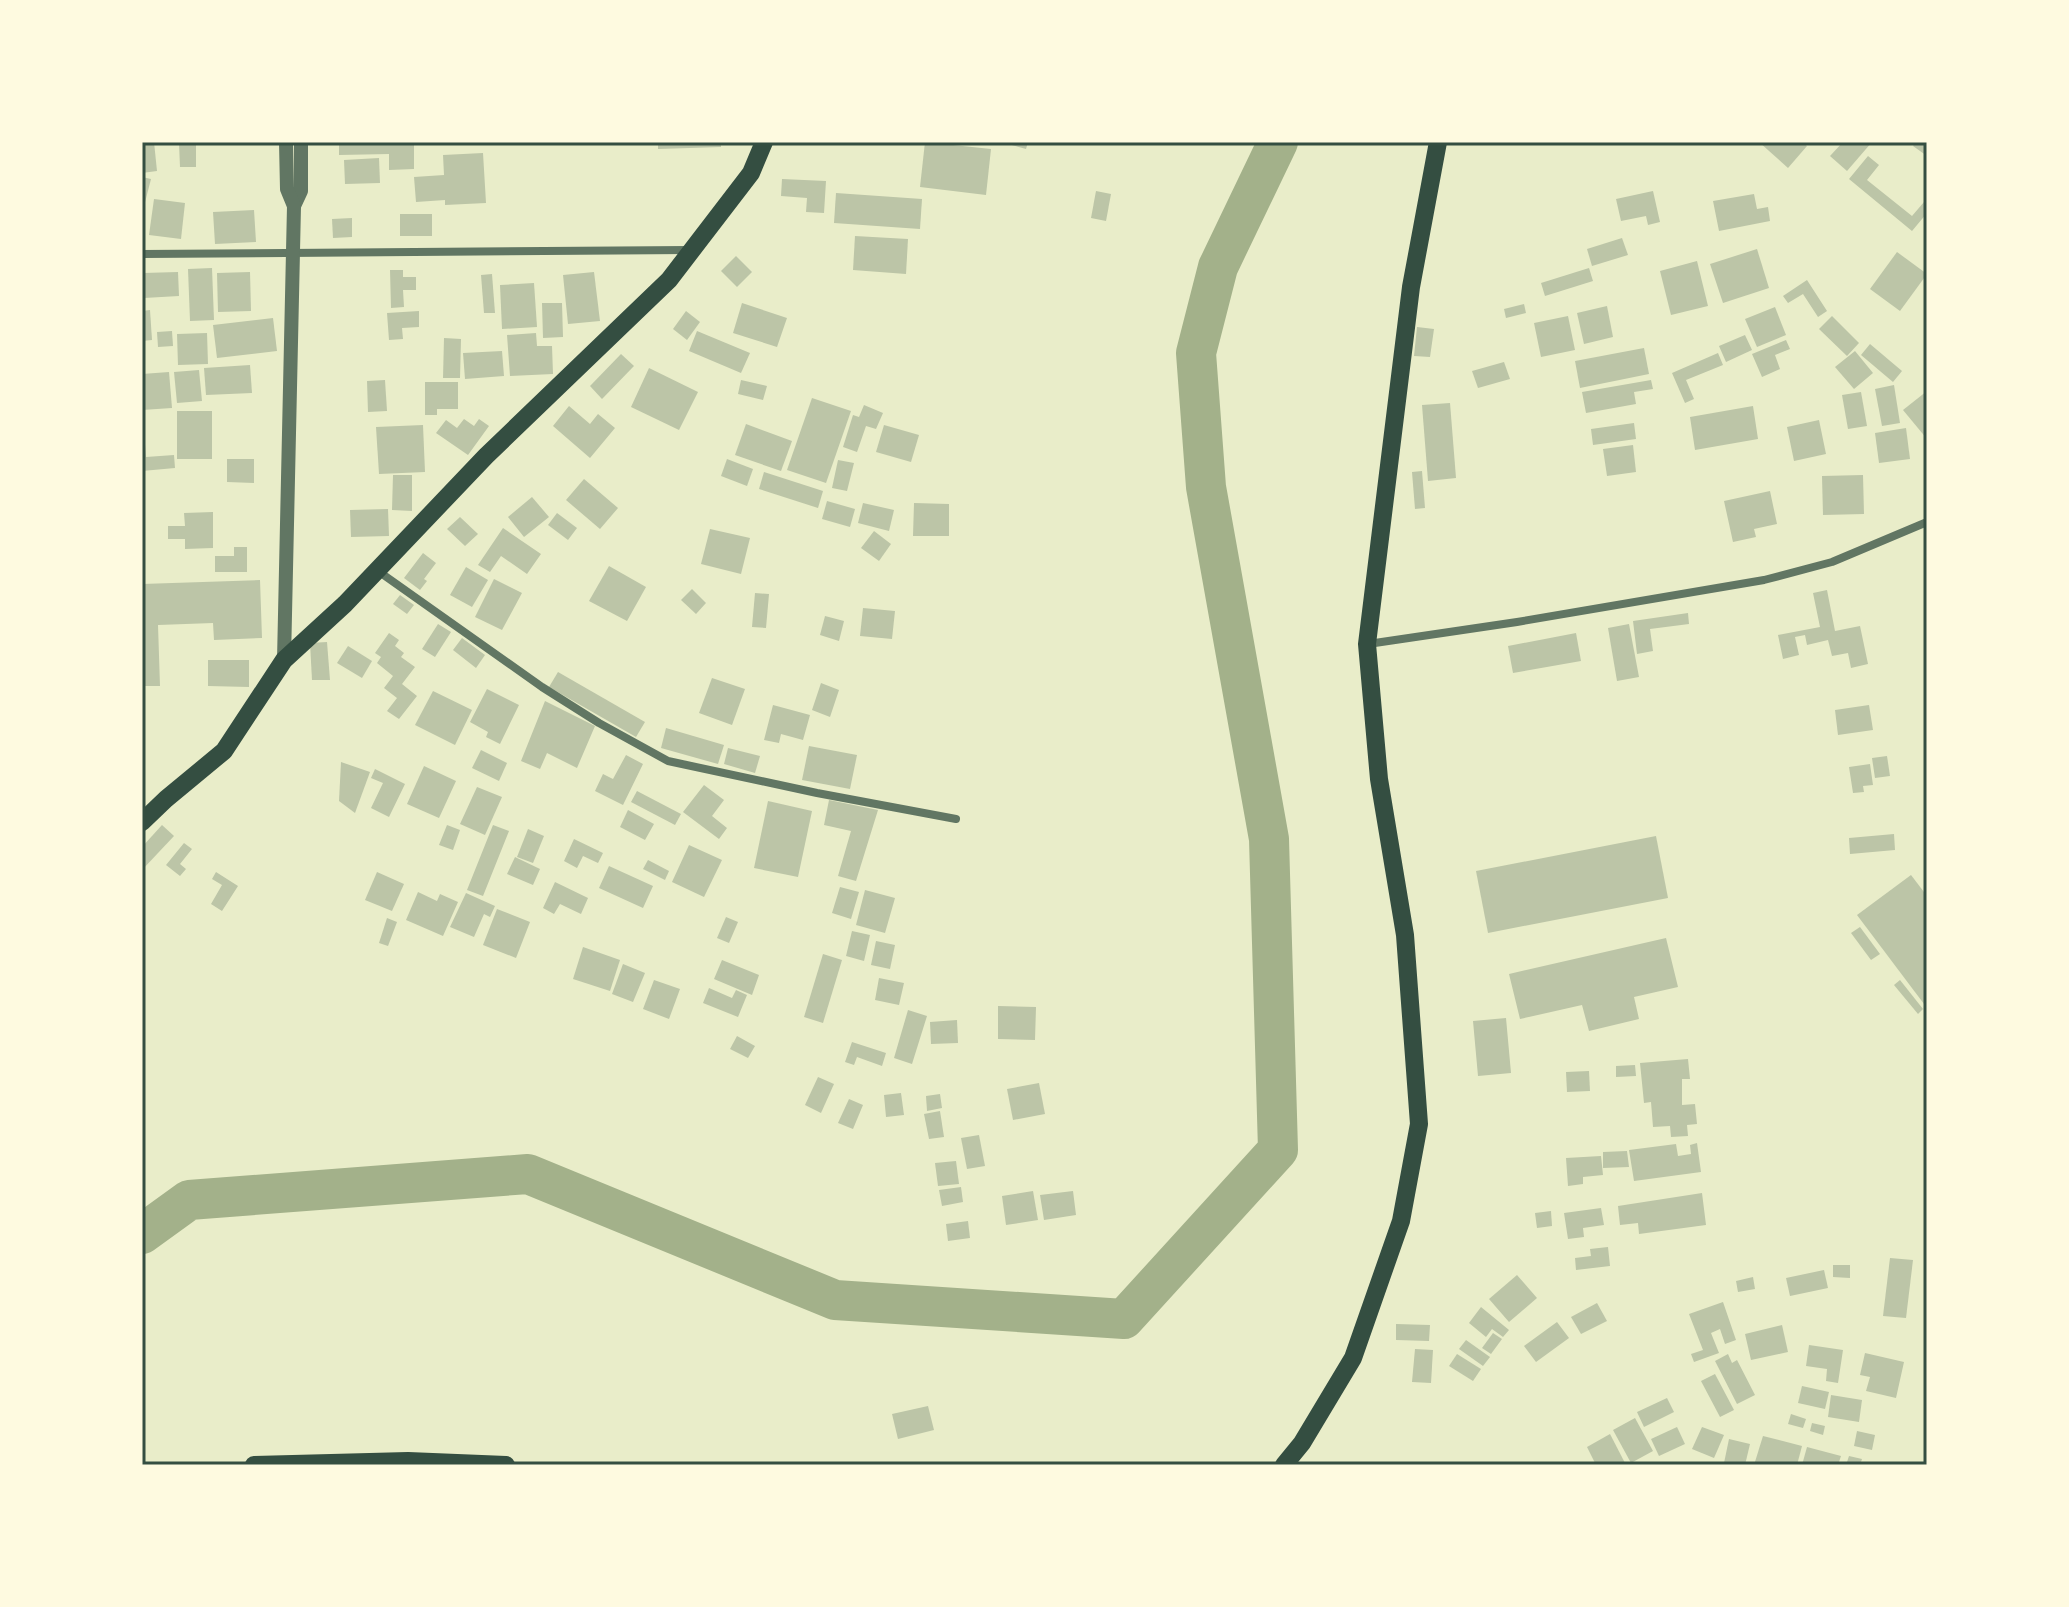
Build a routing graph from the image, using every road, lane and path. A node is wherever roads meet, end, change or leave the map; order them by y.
1 (286, 142) edge
2 (301, 142) edge
3 (764, 142) edge
4 (1438, 142) edge
5 (294, 206) junction
6 (693, 250) junction
7 (293, 252) junction
8 (142, 254) edge
9 (1927, 522) edge
10 (378, 571) junction
11 (1367, 644) junction
12 (284, 660) junction
13 (956, 819) dead end
14 (142, 822) edge
15 (408, 1463) edge
16 (254, 1465) edge
17 (506, 1465) edge
18 (1284, 1465) edge

1 - 5 street
2 - 5 street
3 - 6 main road
4 - 11 main road
5 - 7 street
6 - 7 street
6 - 10 main road
7 - 8 street
7 - 12 street
9 - 11 street
10 - 12 main road
10 - 13 street
11 - 18 main road
12 - 14 main road
15 - 16 main road
15 - 17 main road

